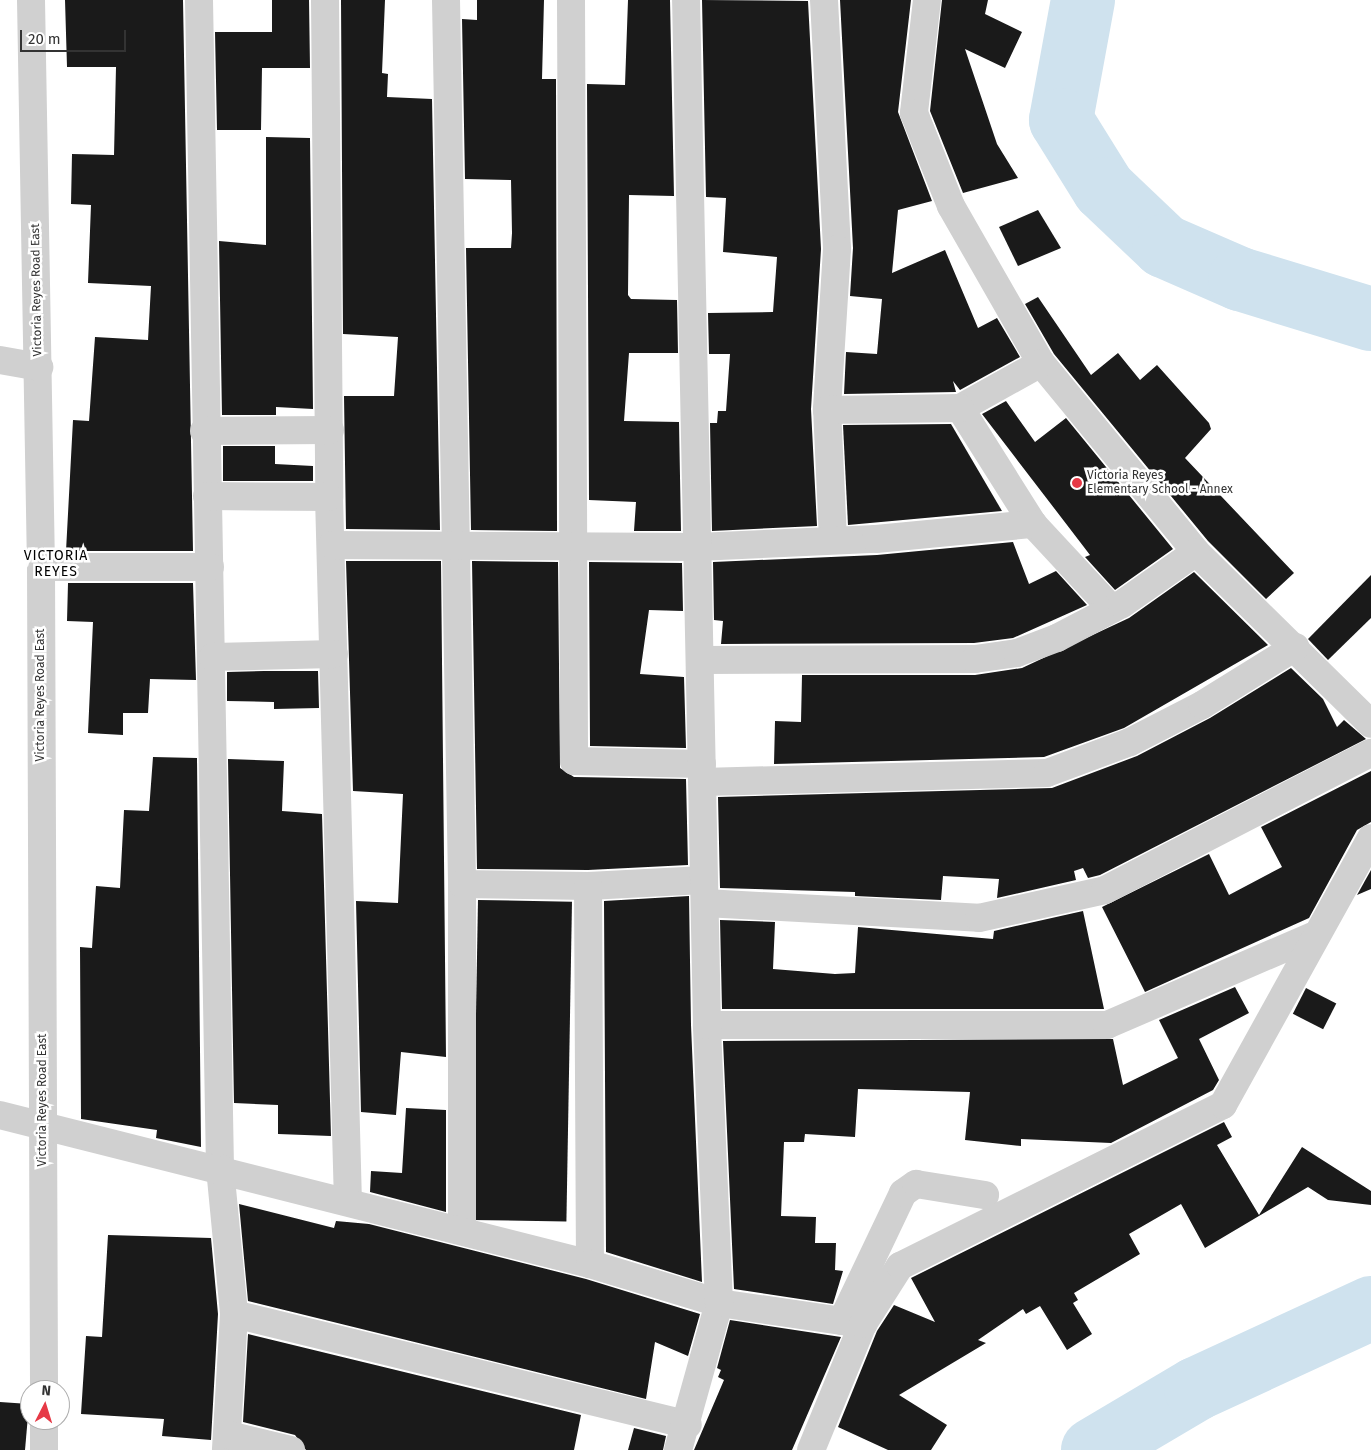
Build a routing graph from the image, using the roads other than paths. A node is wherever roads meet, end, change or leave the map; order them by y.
1 (30, 0) edge
2 (199, 0) edge
3 (325, 0) edge
4 (446, 0) edge
5 (571, 0) edge
6 (686, 0) edge
7 (824, 0) edge
8 (927, 0) edge
9 (0, 360) edge
10 (1041, 363) junction
11 (39, 367) junction
12 (960, 408) junction
13 (827, 410) junction
14 (330, 430) junction
15 (204, 431) junction
16 (207, 496) junction
17 (329, 497) junction
18 (1033, 524) junction
19 (833, 540) junction
20 (332, 545) junction
21 (457, 545) junction
22 (576, 546) junction
23 (698, 547) junction
24 (1196, 552) junction
25 (41, 567) junction
26 (210, 567) junction
27 (1112, 609) junction
28 (1295, 647) junction
29 (334, 654) junction
30 (213, 658) junction
31 (700, 660) junction
32 (1371, 724) edge
33 (1371, 753) edge
34 (702, 773) junction
35 (1371, 838) edge
36 (462, 884) junction
37 (588, 886) junction
38 (704, 891) junction
39 (1313, 936) junction
40 (707, 1025) junction
41 (0, 1115) edge
42 (43, 1124) junction
43 (220, 1168) junction
44 (985, 1195) dead end
45 (348, 1202) junction
46 (462, 1231) junction
47 (590, 1264) junction
48 (719, 1303) junction
49 (234, 1314) junction
50 (853, 1323) junction
51 (44, 1380) edge
52 (688, 1425) junction
53 (44, 1430) edge
54 (227, 1442) edge
55 (44, 1450) edge
56 (291, 1450) edge
57 (678, 1450) edge
58 (811, 1450) edge

1 - 11 street, Victoria Reyes Road East
2 - 15 street
3 - 14 street
4 - 21 street
5 - 22 street
6 - 23 street
7 - 13 street
8 - 10 street
9 - 11 street
10 - 12 street
10 - 24 street
11 - 25 street, Victoria Reyes Road East
12 - 13 street
12 - 18 street
13 - 19 street
14 - 15 street
14 - 17 street
15 - 16 street
16 - 17 street
16 - 26 street
17 - 20 street
18 - 19 street
18 - 27 street
19 - 23 street
20 - 21 street
20 - 29 street
21 - 22 street
21 - 36 street
22 - 23 street
22 - 34 street
23 - 31 street
24 - 27 street
24 - 28 street
25 - 26 street
25 - 42 street, Victoria Reyes Road East
26 - 30 street
27 - 31 street
28 - 32 street
28 - 34 street
29 - 30 street
29 - 45 street
30 - 43 street
31 - 34 street
33 - 38 street
34 - 38 street
35 - 39 street
36 - 37 street
36 - 46 street
37 - 38 street
37 - 47 street
38 - 40 street
39 - 40 street
39 - 50 street
40 - 48 street
41 - 42 street
42 - 43 street
42 - 51 street, Victoria Reyes Road East
43 - 45 street
43 - 49 street
44 - 50 street
45 - 46 street
46 - 47 street
47 - 48 street
48 - 50 street
48 - 52 street
49 - 52 street
49 - 54 street
50 - 58 street
52 - 57 street
53 - 55 street
54 - 56 street

